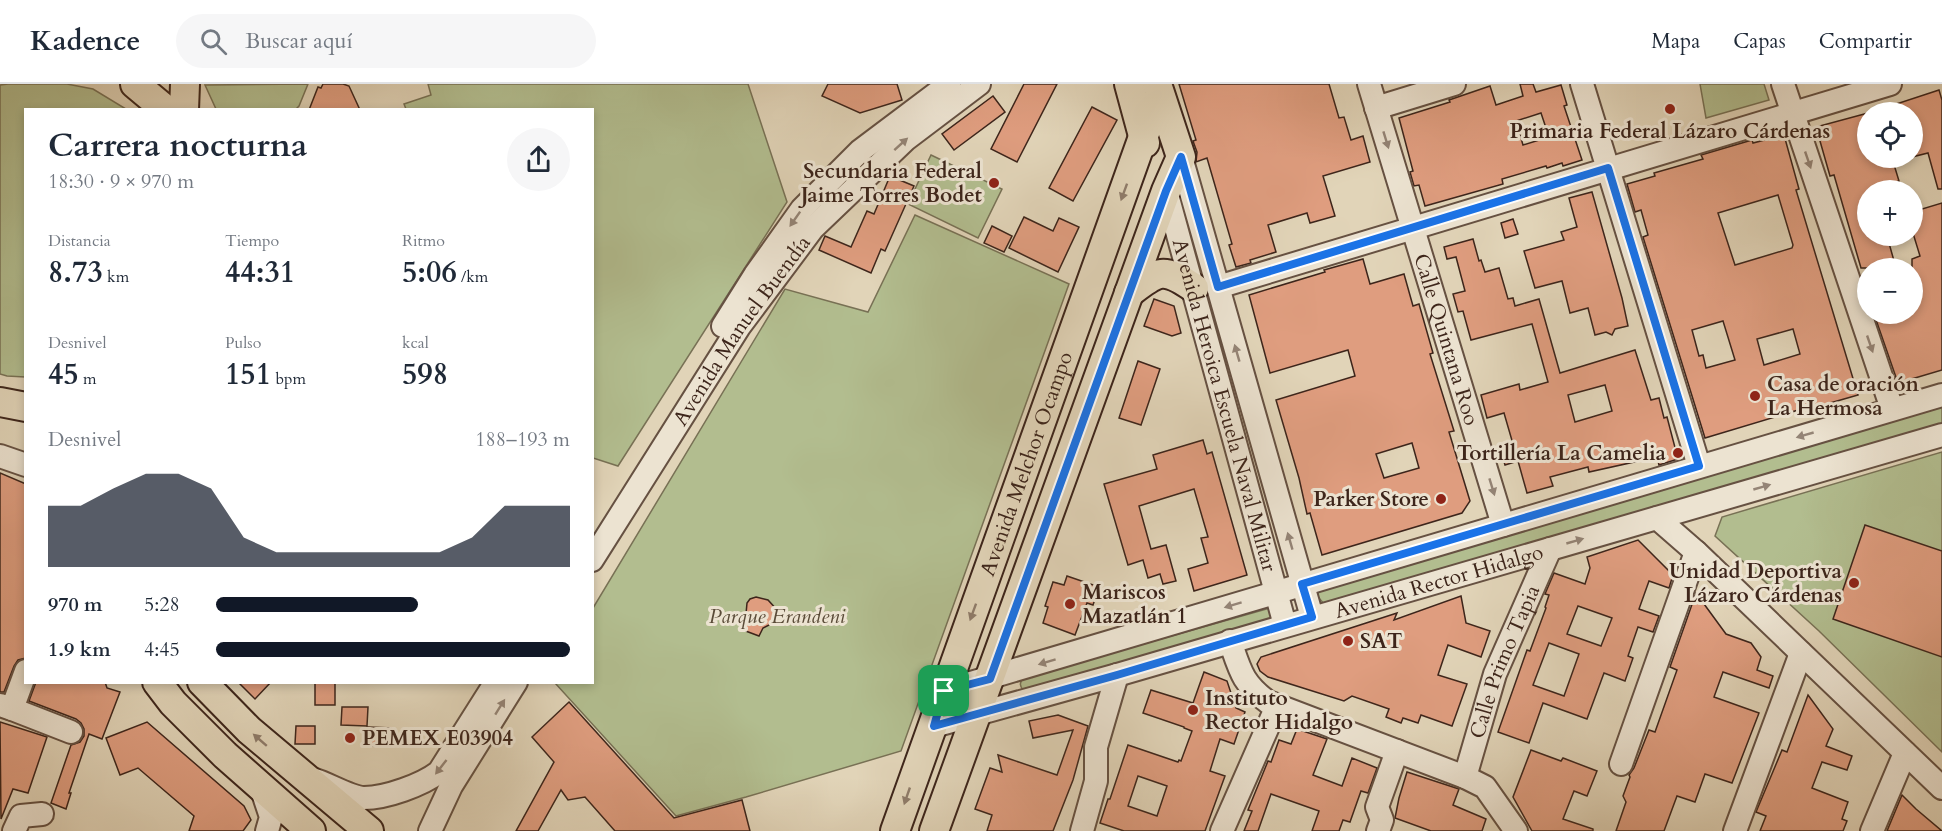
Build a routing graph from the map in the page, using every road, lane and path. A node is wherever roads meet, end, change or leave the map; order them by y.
1 (135, 84) edge
2 (185, 84) edge
3 (949, 84) edge
4 (979, 84) edge
5 (1129, 84) edge
6 (1369, 84) edge
7 (1454, 84) edge
8 (1582, 84) edge
9 (1783, 84) edge
10 (1890, 84) edge
11 (1159, 91) edge
12 (164, 108) edge
13 (184, 108) edge
14 (1376, 108) junction
15 (1792, 112) junction
16 (1143, 137) junction
17 (1181, 157) junction
18 (1608, 168) junction
19 (1166, 191) junction
20 (1413, 228) junction
21 (1206, 287) junction
22 (1129, 293) junction
23 (1942, 395) edge
24 (1892, 409) junction
25 (1942, 435) edge
26 (0, 456) edge
27 (24, 464) edge
28 (1699, 466) junction
29 (1656, 518) junction
30 (1503, 525) junction
31 (594, 528) edge
32 (1550, 549) junction
33 (1696, 552) junction
34 (594, 557) edge
35 (1302, 584) junction
36 (1276, 592) junction
37 (1312, 617) junction
38 (1286, 625) junction
39 (1230, 641) junction
40 (1801, 653) junction
41 (24, 675) edge
42 (1117, 675) junction
43 (990, 679) junction
44 (158, 684) edge
45 (204, 684) edge
46 (495, 684) edge
47 (515, 684) edge
48 (944, 691) junction
49 (1277, 706) junction
50 (6, 707) edge
51 (977, 715) junction
52 (934, 726) junction
53 (71, 732) dead end
54 (1397, 751) junction
55 (1905, 753) junction
56 (1621, 764) dead end
57 (297, 772) junction
58 (1465, 777) junction
59 (260, 785) junction
60 (1942, 788) edge
61 (42, 813) dead end
62 (14, 831) edge
63 (267, 831) edge
64 (311, 831) edge
65 (369, 831) edge
66 (430, 831) edge
67 (895, 831) edge
68 (934, 831) edge
69 (1082, 831) edge
70 (1222, 831) edge
71 (1378, 831) edge
72 (1516, 831) edge
73 (1735, 831) edge
74 (1872, 831) edge

1 - 12 main road
2 - 13 main road
3 -> 31 street, Avenida Manuel Buendía
34 -> 4 street, Avenida Manuel Buendía
5 - 16 main road, Avenida Heroica Escuela Naval Militar
6 - 14 street, Calle Quintana Roo
7 - 14 street
8 - 18 street
9 - 15 street
10 - 15 street
11 - 16 main road, Avenida Melchor Ocampo
11 - 17 main road, Avenida Heroica Escuela Naval Militar
14 -> 20 street, Calle Quintana Roo
15 - 18 street
15 -> 24 street
16 - 19 main road, Avenida Heroica Escuela Naval Militar
16 -> 48 main road, Avenida Melchor Ocampo
17 - 19 main road, Avenida Melchor Ocampo
17 - 21 street, Avenida Heroica Escuela Naval Militar
18 - 20 street
18 - 28 street
19 - 21 street, Avenida Heroica Escuela Naval Militar
19 - 22 main road, Avenida Melchor Ocampo
20 - 21 street
20 -> 30 street, Calle Quintana Roo
21 - 22 main road
35 -> 21 street, Avenida Heroica Escuela Naval Militar
21 - 36 street, Avenida Heroica Escuela Naval Militar
22 - 43 main road, Avenida Melchor Ocampo
23 - 24 street, Avenida Rector Hidalgo
24 -> 28 street, Avenida Rector Hidalgo
29 -> 25 street, Avenida Rector Hidalgo
26 - 27 street
28 - 30 street, Avenida Rector Hidalgo
32 -> 29 street, Avenida Rector Hidalgo
29 - 33 street
30 - 35 street, Avenida Rector Hidalgo
32 - 37 street, Avenida Rector Hidalgo
32 - 58 street, Calle Primo Tapia
33 - 40 street
33 - 56 street
35 - 36 street, Avenida Rector Hidalgo
35 - 37 street, Avenida Heroica Escuela Naval Militar
36 - 38 street, Avenida Heroica Escuela Naval Militar
36 -> 43 street, Avenida Rector Hidalgo
37 - 38 street, Avenida Rector Hidalgo
38 - 39 street, Avenida Rector Hidalgo
39 - 42 street, Avenida Rector Hidalgo
39 - 49 street
40 - 55 street
40 - 73 street
41 - 50 street
42 - 51 street, Avenida Rector Hidalgo
42 - 69 street
43 - 48 street, Avenida Rector Hidalgo
43 - 51 main road, Avenida Melchor Ocampo
44 - 59 main road
57 -> 45 main road
46 -> 57 street
66 -> 47 street
48 - 52 main road, Avenida Melchor Ocampo
49 - 54 street
49 - 70 street
50 - 53 street
51 - 52 street, Avenida Rector Hidalgo
51 - 68 main road, Avenida Melchor Ocampo
52 -> 67 main road, Avenida Melchor Ocampo
54 - 58 street
54 - 71 street
55 - 60 street
55 - 74 street
57 - 65 main road
58 - 72 street
59 - 63 street
59 - 64 main road
61 - 62 street

